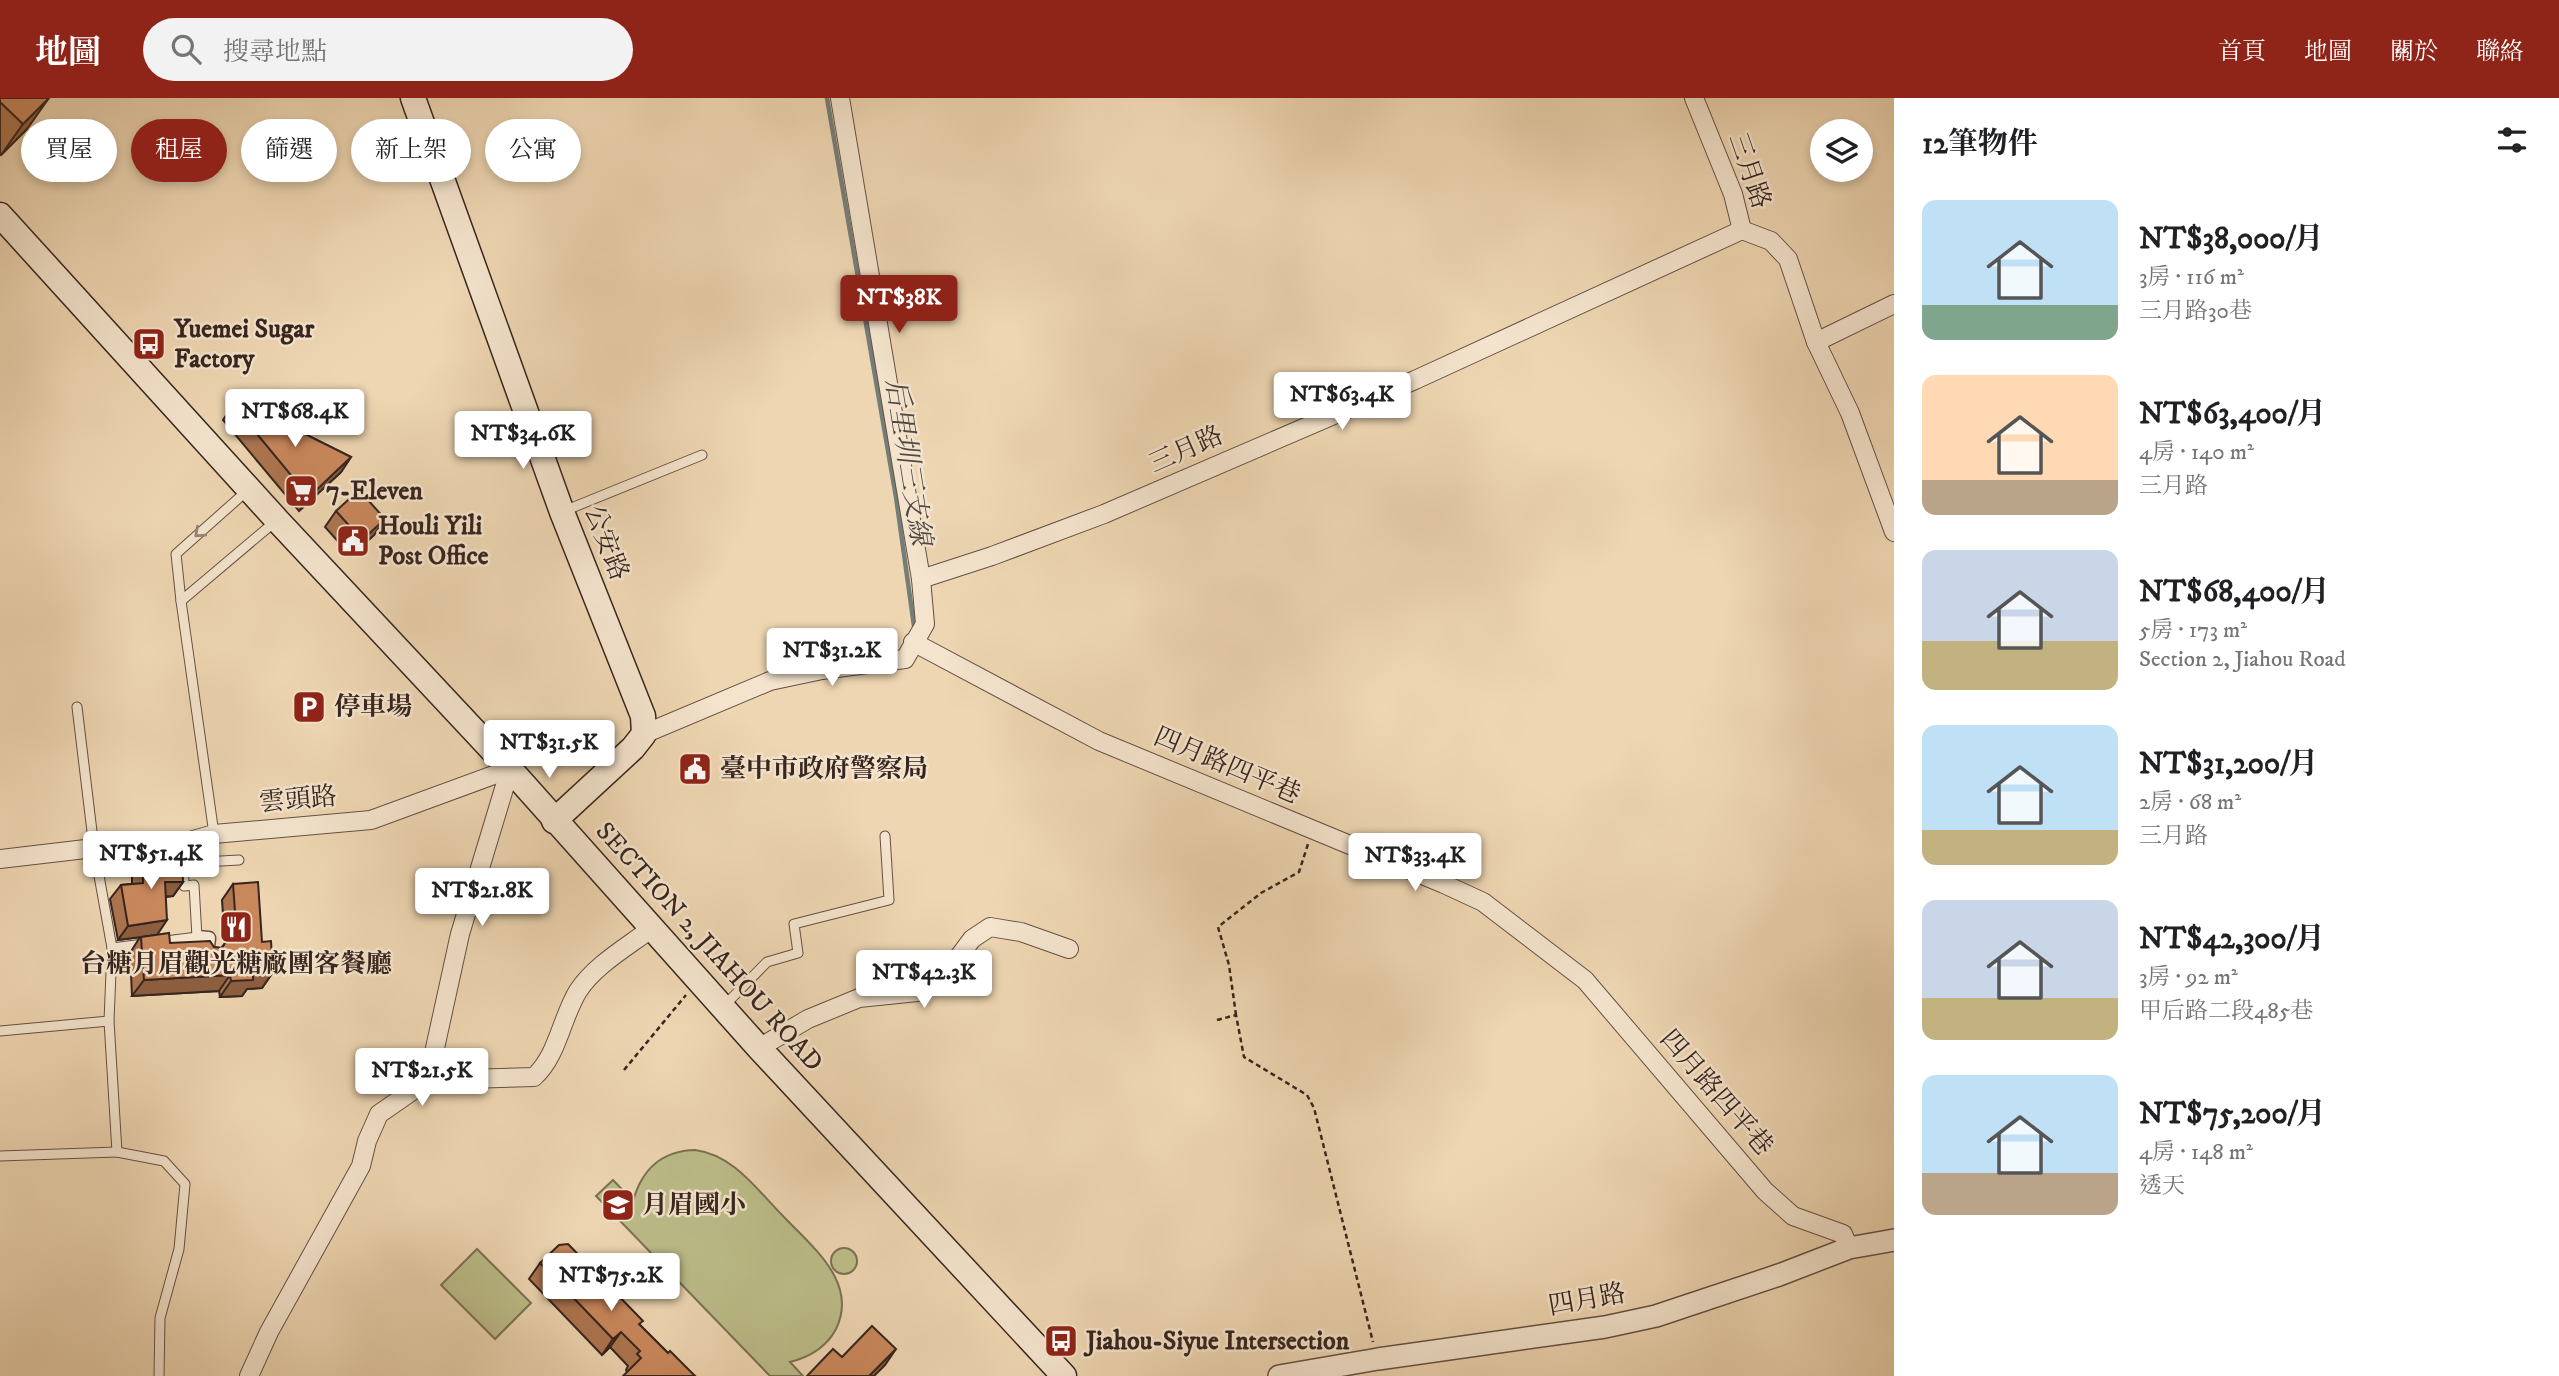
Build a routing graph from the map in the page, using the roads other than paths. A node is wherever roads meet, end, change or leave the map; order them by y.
1 (414, 98) edge
2 (840, 98) edge
3 (1694, 98) edge
4 (0, 215) edge
5 (1742, 230) junction
6 (1894, 303) edge
7 (1815, 342) junction
8 (702, 455) dead end
9 (250, 488) junction
10 (562, 512) junction
11 (277, 520) junction
12 (1894, 532) edge
13 (921, 579) junction
14 (181, 601) junction
15 (913, 642) junction
16 (78, 706) dead end
17 (644, 734) junction
18 (510, 769) junction
19 (555, 821) junction
20 (214, 834) junction
21 (884, 836) dead end
22 (184, 842) junction
23 (94, 848) junction
24 (0, 859) edge
25 (239, 860) dead end
26 (185, 863) junction
27 (652, 928) junction
28 (197, 937) junction
29 (112, 948) junction
30 (1069, 949) dead end
31 (207, 956) edge
32 (723, 1008) junction
33 (109, 1021) junction
34 (0, 1031) edge
35 (759, 1048) junction
36 (428, 1080) junction
37 (117, 1152) junction
38 (0, 1156) edge
39 (1894, 1240) edge
40 (1849, 1248) junction
41 (159, 1376) edge
42 (248, 1376) edge
43 (1063, 1376) edge
44 (1279, 1376) edge

1 - 10 main road, 公安路
2 - 13 street
3 - 5 street, 三月路
4 - 9 main road, SECTION 2, JIAHOU ROAD
5 - 7 street
5 - 13 street, 三月路
6 - 7 street
7 - 12 street
8 - 10 lane
9 - 11 main road, SECTION 2, JIAHOU ROAD
9 -> 14 lane
10 - 17 main road, 公安路
11 - 14 lane
11 - 18 main road, SECTION 2, JIAHOU ROAD
13 - 15 street
14 - 20 lane
15 - 17 street
15 - 40 street, 四月路四平巷
16 - 23 lane
17 - 19 main road
18 - 19 main road, SECTION 2, JIAHOU ROAD
18 - 20 street, 雲頭路
18 - 36 street
19 - 27 main road, SECTION 2, JIAHOU ROAD
20 - 22 street, 雲頭路
21 - 32 lane
22 - 23 street, 雲頭路
22 - 26 lane
23 - 24 street, 雲頭路
23 - 29 lane
25 - 26 lane
26 - 28 lane
27 - 32 main road, SECTION 2, JIAHOU ROAD
27 - 36 street
28 - 29 lane
28 - 31 street
29 - 33 lane
30 - 35 street
32 - 35 main road, SECTION 2, JIAHOU ROAD
33 - 34 lane
33 - 37 lane
35 - 43 main road, SECTION 2, JIAHOU ROAD
36 - 42 street
37 - 38 lane
37 - 41 lane
39 - 40 street, 四月路
40 - 44 street, 四月路

